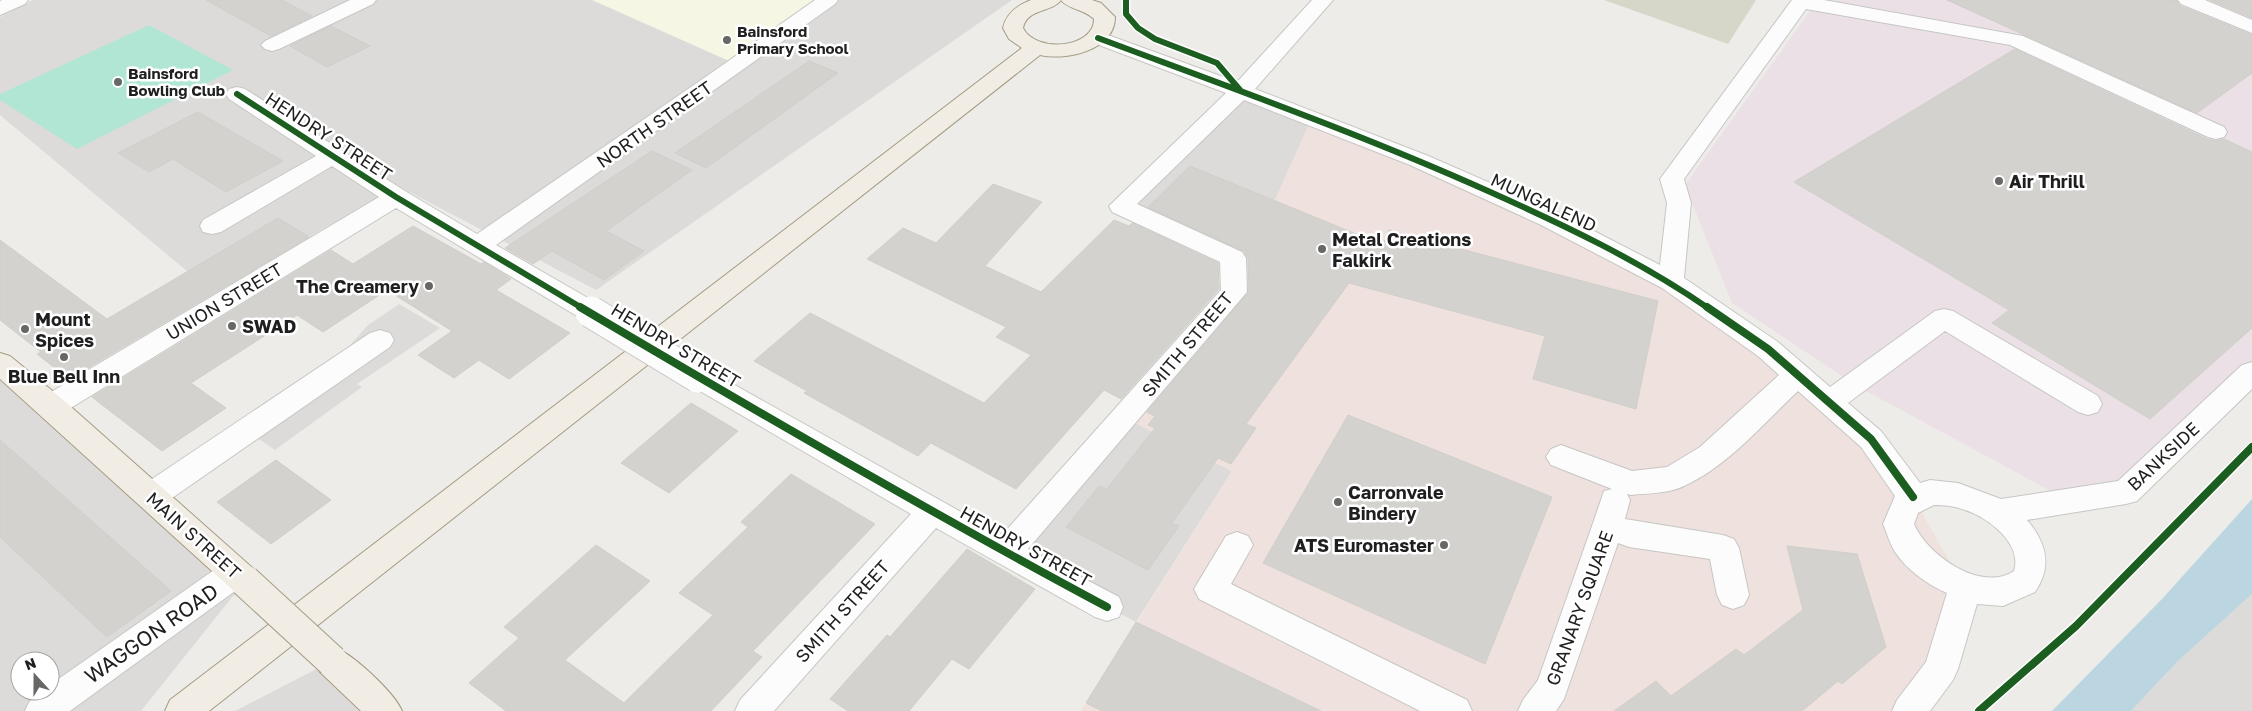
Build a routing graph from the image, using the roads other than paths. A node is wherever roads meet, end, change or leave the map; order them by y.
1 (18, 0) edge
2 (828, 0) edge
3 (1051, 0) edge
4 (1071, 0) edge
5 (1323, 0) edge
6 (2188, 0) edge
7 (359, 1) edge
8 (1099, 4) edge
9 (0, 9) edge
10 (2252, 27) edge
11 (1098, 38) junction
12 (272, 45) dead end
13 (1037, 47) junction
14 (1240, 91) junction
15 (237, 94) dead end
16 (2216, 132) dead end
17 (333, 156) junction
18 (396, 197) junction
19 (212, 226) dead end
20 (478, 245) junction
21 (1671, 282) junction
22 (380, 340) dead end
23 (0, 363) edge
24 (2252, 372) edge
25 (1797, 375) junction
26 (1829, 402) junction
27 (2088, 404) dead end
28 (52, 406) junction
29 (1561, 456) dead end
30 (151, 496) junction
31 (1913, 497) junction
32 (933, 511) junction
33 (1997, 512) junction
34 (1237, 545) dead end
35 (1006, 553) junction
36 (240, 577) junction
37 (1965, 588) junction
38 (1733, 595) dead end
39 (1107, 607) dead end
40 (42, 711) edge
41 (182, 711) edge
42 (385, 711) edge
43 (752, 711) edge
44 (1455, 711) edge
45 (1535, 711) edge
46 (1909, 711) edge

1 - 9 street
2 - 20 street, NORTH STREET
3 - 13 main road
4 - 8 main road
5 - 14 street, SMITH STREET
6 - 10 street
7 - 12 street
8 - 11 main road
11 - 13 main road
11 - 14 street, MUNGALEND
13 - 41 main road
14 - 21 street, MUNGALEND
14 - 35 street, SMITH STREET
15 - 17 street, HENDRY STREET
16 - 21 street
17 - 18 street, HENDRY STREET
17 - 19 street
18 - 20 street, HENDRY STREET
18 - 28 street, UNION STREET
20 - 32 street, HENDRY STREET, bridge
21 - 25 street, MUNGALEND
22 - 30 street
23 - 28 main road, MAIN STREET
24 - 33 street, BANKSIDE
25 - 26 street, MUNGALEND
25 - 29 street
26 - 27 street
26 - 31 street, MUNGALEND
28 - 30 main road, MAIN STREET
30 - 36 main road, MAIN STREET
31 - 33 street
31 - 37 street
32 - 35 street, HENDRY STREET
32 - 43 street, SMITH STREET
33 - 37 street
34 - 44 street
35 - 39 street, HENDRY STREET
36 - 40 street, WAGGON ROAD
36 - 42 main road, MAIN STREET, bridge
37 - 46 street
38 - 45 street, GRANARY SQUARE

